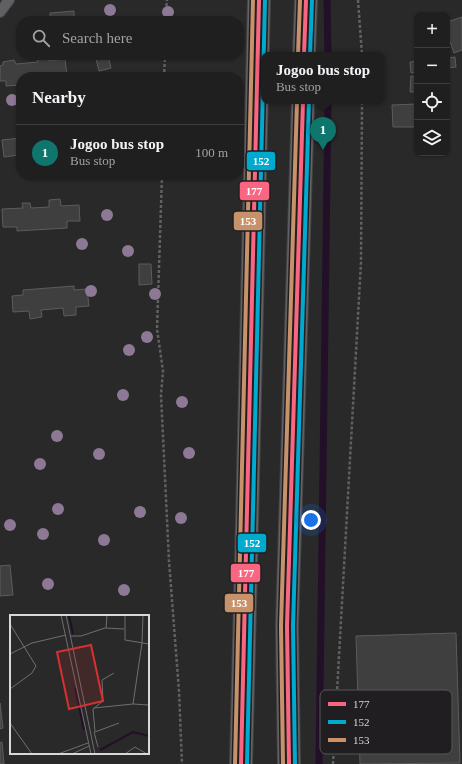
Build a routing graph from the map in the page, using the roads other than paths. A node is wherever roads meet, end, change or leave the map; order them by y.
1 (9, 0) edge
2 (259, 0) edge
3 (306, 0) edge
4 (0, 12) edge
5 (304, 52) edge
6 (303, 104) edge
7 (240, 764) edge
8 (290, 764) edge

1 - 4 lane
2 - 7 highway
3 - 5 highway
6 - 8 highway

